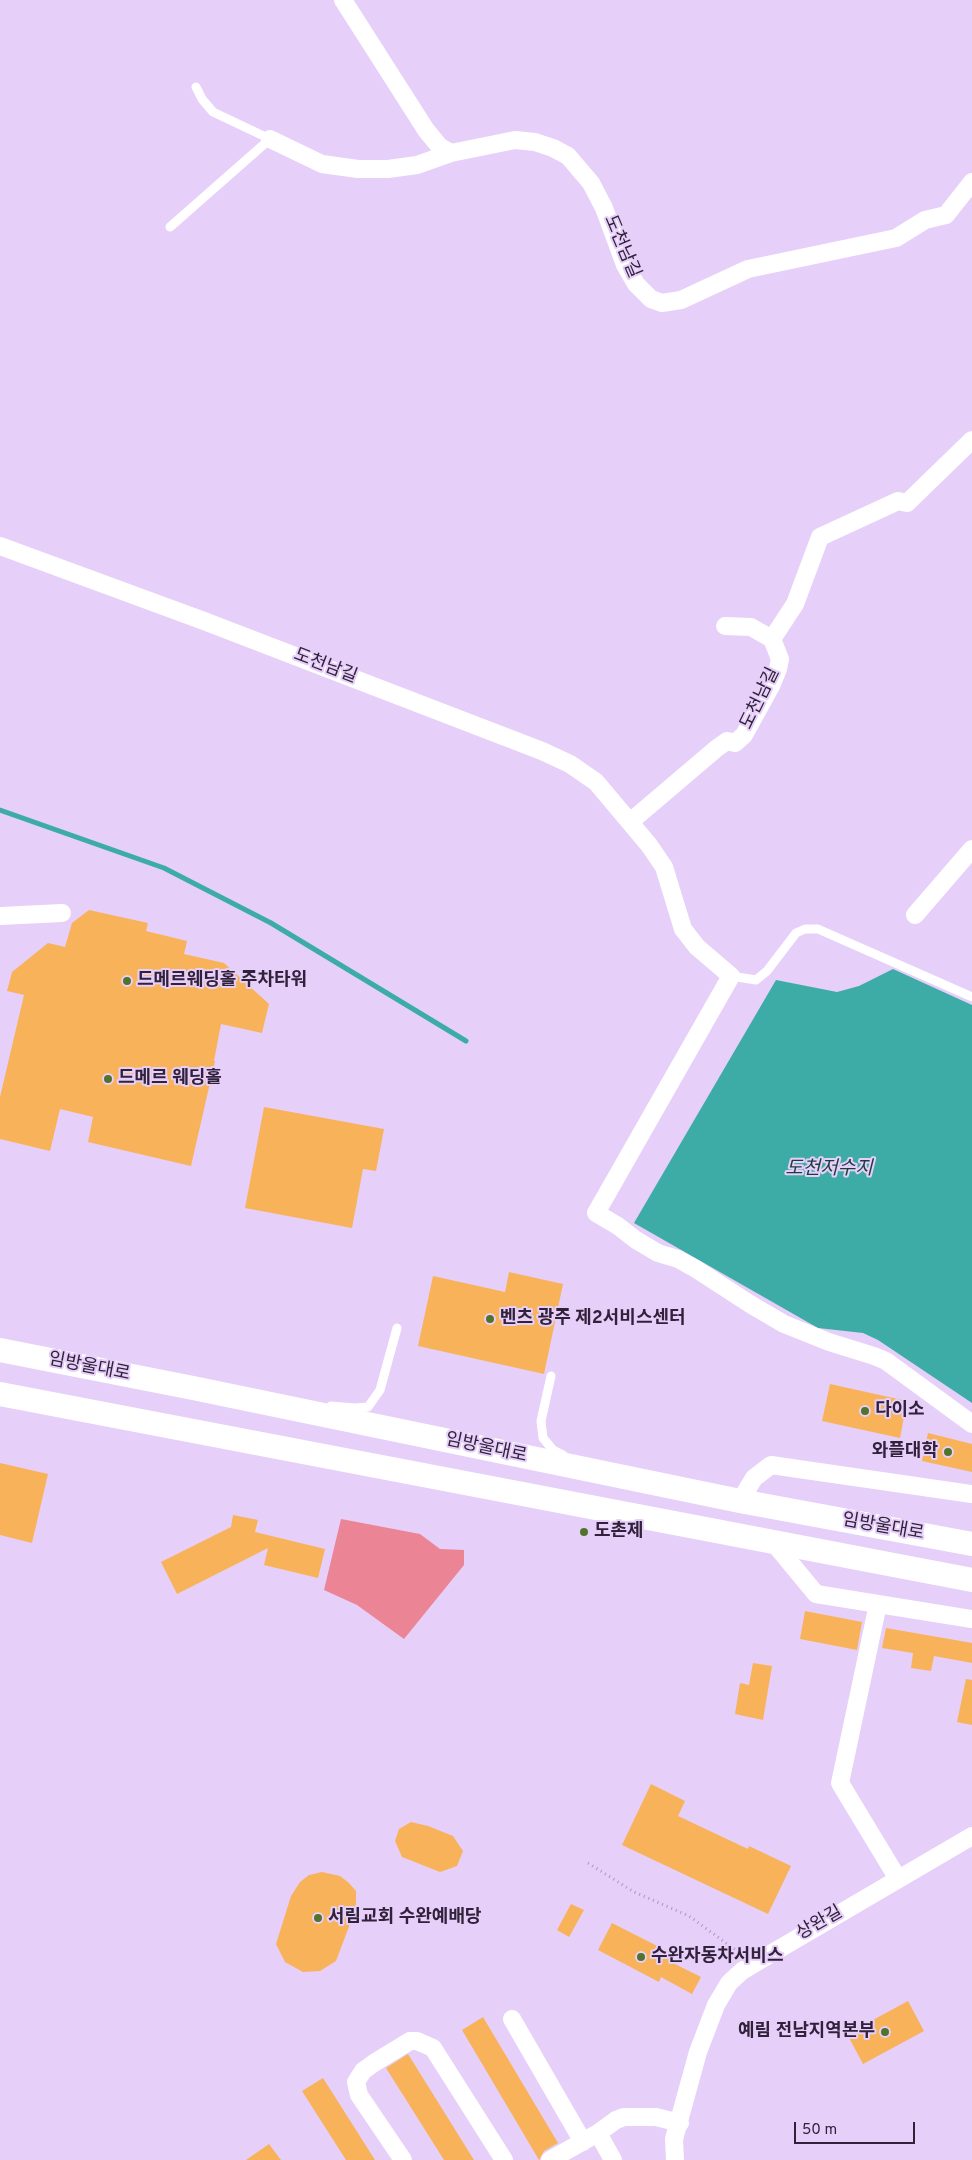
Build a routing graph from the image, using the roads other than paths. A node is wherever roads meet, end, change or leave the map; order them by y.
1 (343, 0) edge
2 (196, 87) dead end
3 (270, 139) junction
4 (451, 153) junction
5 (972, 182) edge
6 (170, 227) dead end
7 (972, 440) edge
8 (0, 546) edge
9 (725, 626) dead end
10 (772, 639) junction
11 (630, 822) junction
12 (972, 849) edge
13 (62, 913) dead end
14 (915, 915) dead end
15 (0, 916) edge
16 (731, 976) junction
17 (972, 997) edge
18 (397, 1328) dead end
19 (0, 1350) edge
20 (551, 1376) dead end
21 (0, 1394) edge
22 (295, 1409) junction
23 (972, 1424) edge
24 (609, 1474) junction
25 (972, 1494) edge
26 (740, 1502) junction
27 (773, 1542) junction
28 (972, 1544) edge
29 (972, 1580) edge
30 (878, 1604) junction
31 (972, 1618) edge
32 (972, 1836) edge
33 (898, 1879) junction
34 (512, 2019) dead end
35 (680, 2123) junction
36 (598, 2133) junction
37 (583, 2142) junction
38 (403, 2160) edge
39 (504, 2160) edge
40 (550, 2160) edge
41 (614, 2160) edge
42 (675, 2160) edge

1 - 4 street
2 - 3 lane
3 - 4 street, 도천남길
3 - 6 lane
4 - 5 street, 도천남길
7 - 10 street, 도천남길
8 - 11 street, 도천남길
9 - 10 street, 도천남길
10 - 11 street, 도천남길
11 - 16 street, 도천남길
12 - 14 street
13 - 15 street
16 - 17 lane
16 - 23 street
18 - 22 lane
19 - 22 main road, 임방울대로
20 - 24 lane
21 - 27 main road, 임방울대로
22 - 24 main road, 임방울대로
24 - 26 main road, 임방울대로
25 - 26 street
26 - 28 main road, 임방울대로
27 - 29 main road, 임방울대로
27 - 30 street
30 - 31 street
30 - 33 street
32 - 33 street, 상완길
33 - 35 street, 상완길
34 - 37 street
35 - 36 street
35 - 42 street, 상완길
36 - 37 street
36 - 41 street
37 - 40 street
38 - 39 street

